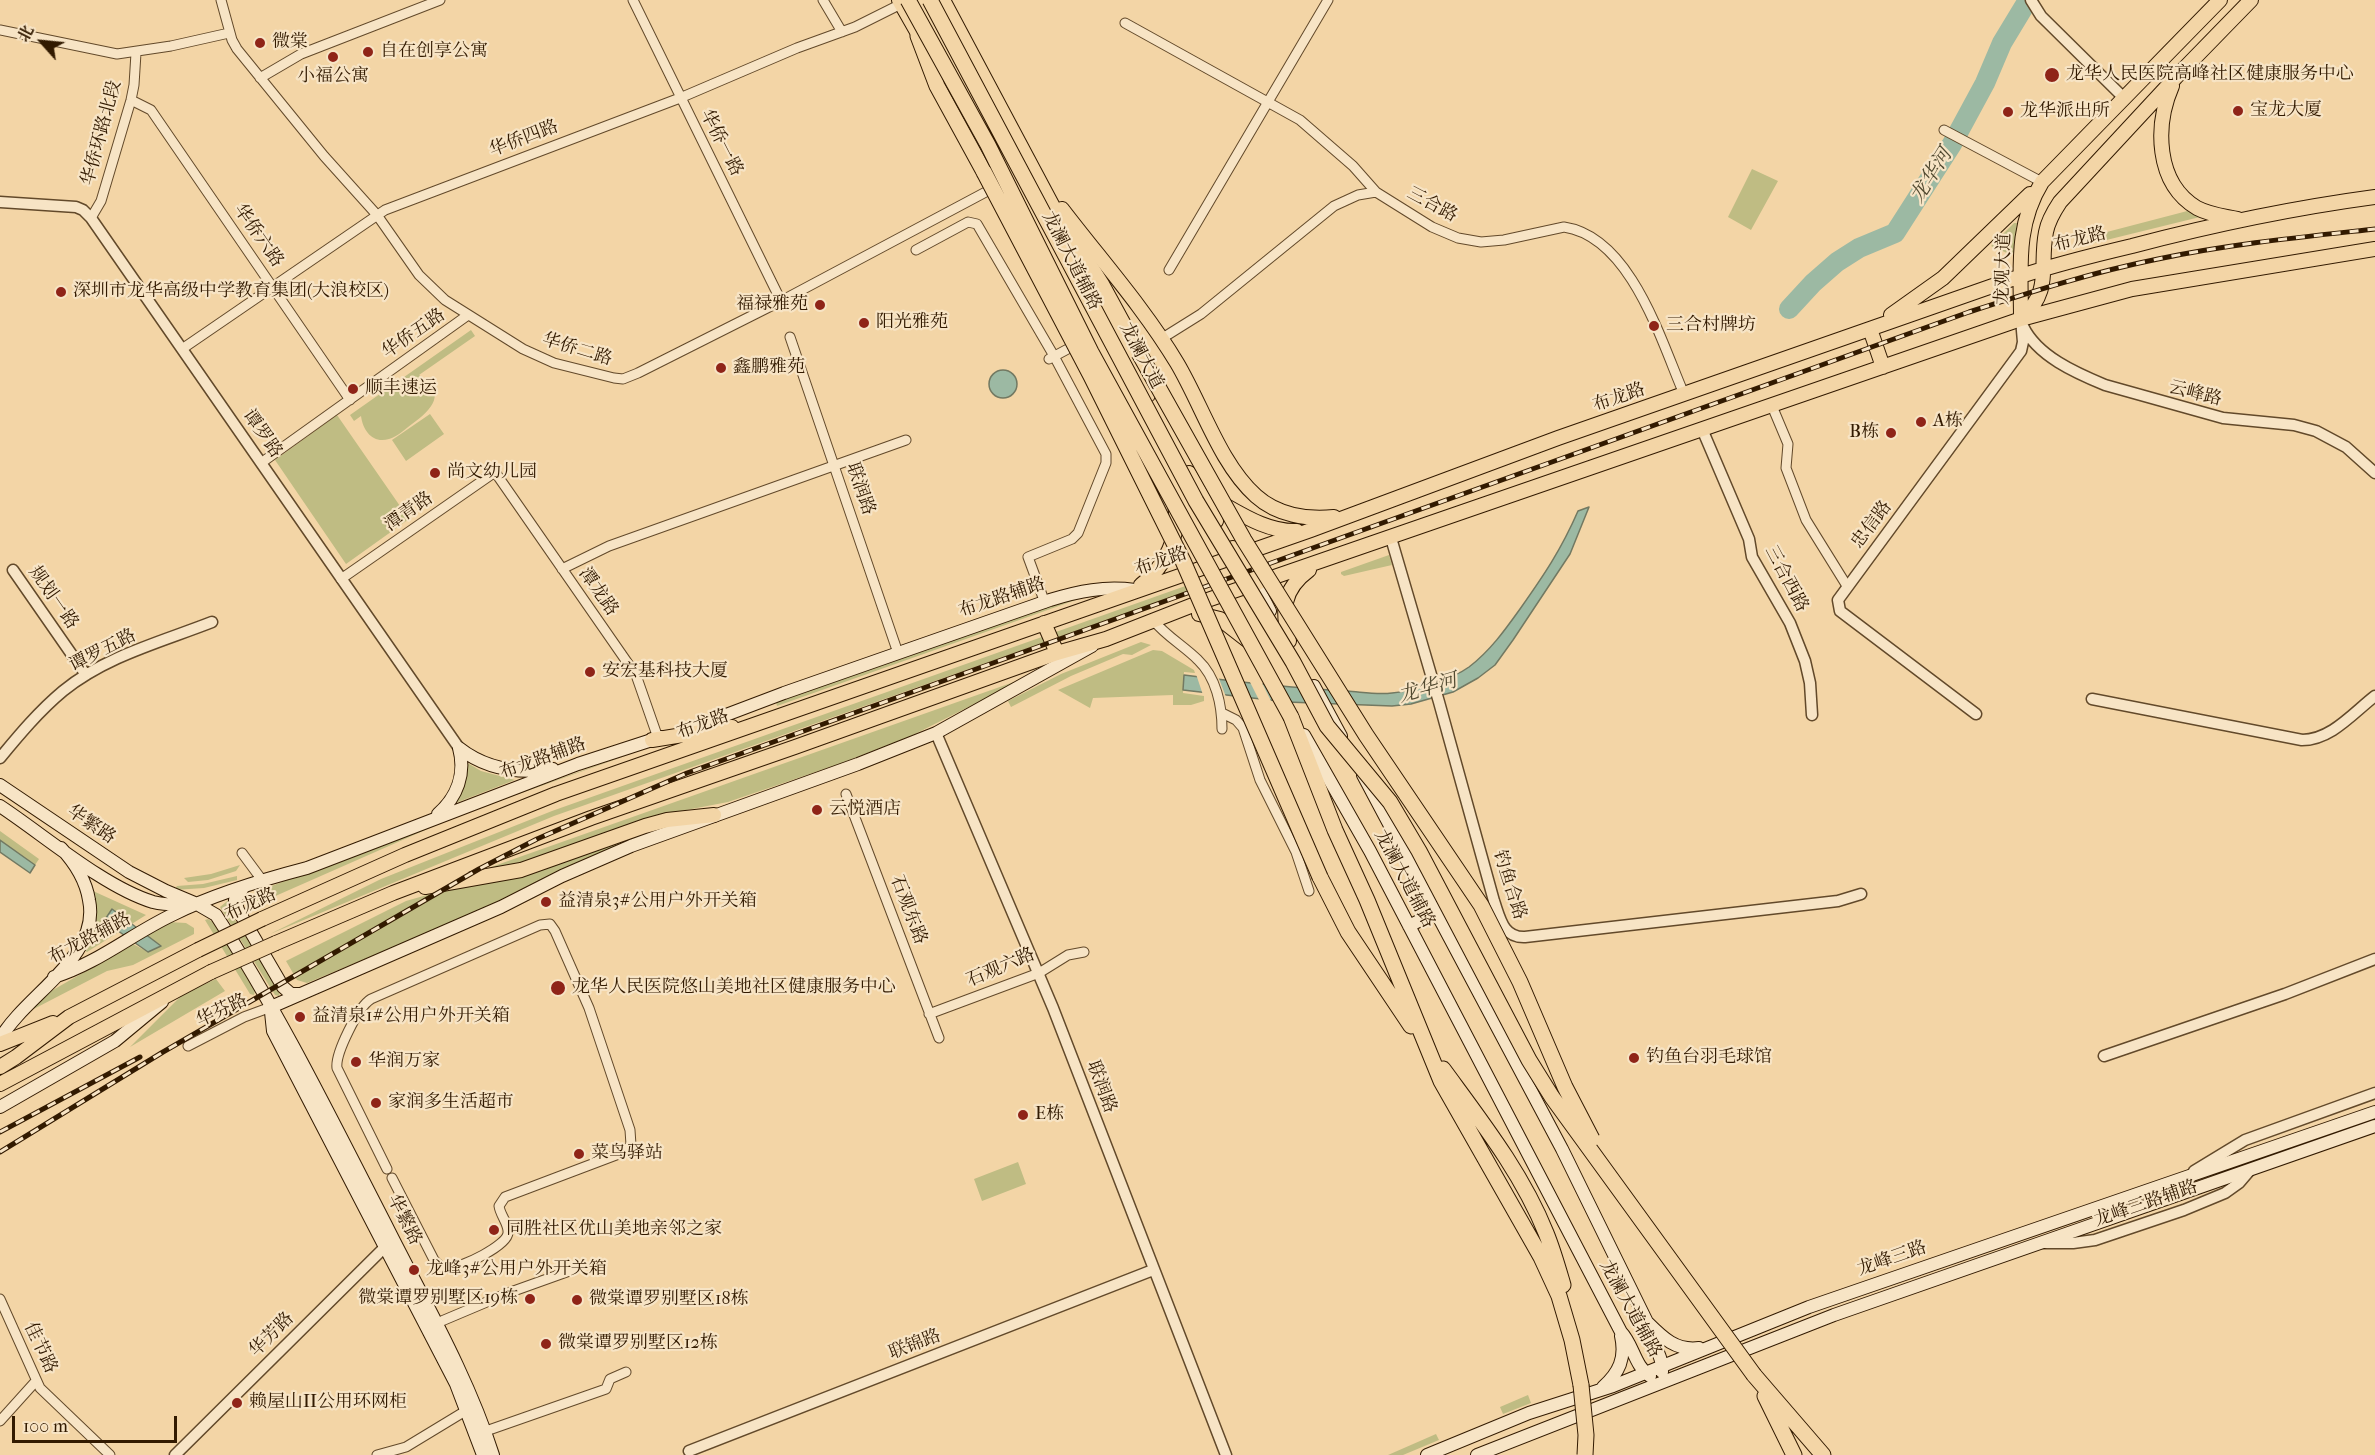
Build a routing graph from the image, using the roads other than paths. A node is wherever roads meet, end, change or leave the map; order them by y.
1 (221, 0) edge
2 (440, 0) edge
3 (633, 0) edge
4 (823, 0) edge
5 (930, 0) edge
6 (943, 0) edge
7 (1328, 0) edge
8 (2220, 0) edge
9 (2251, 0) edge
10 (903, 1) edge
11 (2033, 3) edge
12 (1125, 22) dead end
13 (0, 30) edge
14 (842, 32) junction
15 (229, 33) junction
16 (918, 36) junction
17 (140, 52) junction
18 (2176, 77) junction
19 (260, 78) junction
20 (680, 98) junction
21 (2124, 98) junction
22 (131, 100) junction
23 (1270, 102) junction
24 (1945, 131) dead end
25 (1024, 154) junction
26 (1002, 165) junction
27 (1036, 176) junction
28 (2042, 182) junction
29 (1011, 183) junction
30 (1376, 192) junction
31 (2375, 197) edge
32 (0, 202) edge
33 (376, 215) junction
34 (91, 218) junction
35 (2243, 220) junction
36 (1062, 222) junction
37 (2375, 249) edge
38 (916, 250) dead end
39 (2045, 268) junction
40 (1169, 270) dead end
41 (2021, 276) junction
42 (273, 286) junction
43 (781, 301) junction
44 (468, 315) junction
45 (2021, 319) junction
46 (1870, 329) junction
47 (790, 337) dead end
48 (1089, 337) junction
49 (1161, 339) junction
50 (182, 349) junction
51 (1051, 358) junction
52 (1883, 367) junction
53 (1684, 394) junction
54 (350, 400) junction
55 (1772, 406) junction
56 (1702, 429) junction
57 (906, 440) dead end
58 (261, 463) junction
59 (835, 466) junction
60 (495, 472) joint
61 (1189, 472) junction
62 (2375, 473) edge
63 (1173, 496) junction
64 (1353, 514) junction
65 (1311, 530) junction
66 (1390, 538) junction
67 (1238, 555) junction
68 (1318, 563) junction
69 (1209, 565) junction
70 (562, 569) junction
71 (13, 570) dead end
72 (341, 579) junction
73 (1256, 584) junction
74 (1847, 586) junction
75 (1135, 590) junction
76 (1227, 594) junction
77 (1045, 603) junction
78 (1167, 615) junction
79 (1153, 620) junction
80 (212, 622) dead end
81 (1044, 623) junction
82 (1106, 639) junction
83 (1289, 641) junction
84 (898, 653) junction
85 (1057, 653) junction
86 (1263, 660) junction
87 (86, 675) junction
88 (2375, 696) edge
89 (2092, 699) dead end
90 (1222, 713) junction
91 (1976, 714) dead end
92 (1812, 715) dead end
93 (1292, 716) junction
94 (769, 720) junction
95 (1329, 722) junction
96 (1222, 729) dead end
97 (936, 733) junction
98 (655, 739) junction
99 (459, 748) junction
100 (0, 758) edge
101 (578, 764) junction
102 (0, 785) edge
103 (846, 794) dead end
104 (0, 806) edge
105 (714, 815) junction
106 (428, 821) junction
107 (77, 838) junction
108 (64, 850) junction
109 (242, 854) dead end
110 (262, 880) junction
111 (243, 888) junction
112 (1309, 891) dead end
113 (393, 893) junction
114 (1861, 894) dead end
115 (197, 904) junction
116 (1436, 912) junction
117 (1409, 926) junction
118 (1084, 952) dead end
119 (2375, 959) edge
120 (1039, 972) junction
121 (54, 977) junction
122 (178, 989) junction
123 (301, 993) junction
124 (271, 1007) junction
125 (929, 1014) junction
126 (69, 1017) junction
127 (0, 1038) edge
128 (939, 1038) dead end
129 (0, 1044) edge
130 (188, 1046) dead end
131 (2104, 1056) dead end
132 (0, 1067) edge
133 (0, 1084) edge
134 (2375, 1093) edge
135 (0, 1107) edge
136 (2375, 1112) edge
137 (2375, 1126) edge
138 (387, 1169) dead end
139 (2186, 1176) junction
140 (392, 1179) dead end
141 (1617, 1187) junction
142 (389, 1243) junction
143 (575, 1269) dead end
144 (1153, 1270) junction
145 (0, 1299) edge
146 (1647, 1322) junction
147 (436, 1323) junction
148 (1621, 1332) junction
149 (1712, 1346) junction
150 (1663, 1365) junction
151 (626, 1372) dead end
152 (1644, 1372) junction
153 (1754, 1375) junction
154 (36, 1381) junction
155 (1660, 1382) junction
156 (1581, 1385) junction
157 (1598, 1390) junction
158 (467, 1410) junction
159 (0, 1420) edge
160 (486, 1431) junction
161 (689, 1451) dead end
162 (110, 1455) edge
163 (175, 1455) edge
164 (377, 1455) edge
165 (483, 1455) edge
166 (494, 1455) edge
167 (1226, 1455) edge
168 (1427, 1455) edge
169 (1476, 1455) edge
170 (1585, 1455) edge
171 (1794, 1455) edge
172 (1823, 1455) edge

1 - 15 street, 华侨二路
2 - 19 street
3 - 20 street, 华侨一路
4 - 14 street
5 - 95 highway, 龙澜大道, bridge
6 - 25 main road, 龙澜大道辅路
7 - 23 street
8 - 21 main road, 龙观大道
9 - 18 main road, 龙观大道
10 - 14 street, 华侨四路
10 - 16 main road, 龙澜大道辅路
10 - 93 highway, bridge
11 - 21 street
12 - 23 street, 三合路
13 - 17 street
14 - 20 street, 华侨四路
15 - 17 street
15 - 19 street, 华侨二路
16 - 26 main road, 龙澜大道辅路
16 - 156 highway, bridge
17 - 22 street, 华侨环路北段
18 - 35 main road
18 - 39 main road, 龙观大道
19 - 33 street, 华侨二路
20 - 33 street, 华侨四路
20 - 43 street, 华侨一路
21 - 28 main road, 龙观大道
22 - 34 street, 华侨环路北段
22 - 42 street, 华侨六路
23 - 30 street, 三合路
23 - 40 street
24 - 28 street
25 - 26 main road
25 - 27 main road, 龙澜大道辅路
26 - 29 main road, 龙澜大道辅路
27 - 29 main road
27 - 36 main road, 龙澜大道辅路
27 - 49 main road
28 - 41 main road, 龙观大道
28 - 46 main road
29 - 43 street, 华侨二路
29 - 48 main road, 龙澜大道辅路
30 - 49 street
30 - 53 street, 三合路
31 - 35 main road, 布龙路
32 - 34 street
33 - 42 street, 华侨四路
33 - 44 street, 华侨二路
34 - 50 street, 谭罗路
35 - 39 main road, 布龙路
36 - 61 main road, 龙澜大道辅路
36 - 141 highway, bridge
37 - 45 main road
38 - 51 street
39 - 41 main road, 布龙路
39 - 45 main road, 龙观大道
41 - 45 main road, 龙观大道
41 - 46 main road, 布龙路
42 - 50 street, 华侨四路
42 - 54 street, 华侨六路
43 - 44 street, 华侨二路
44 - 54 street, 华侨五路
45 - 52 main road
45 - 62 street, 云峰路
45 - 74 street, 忠信路
46 - 52 main road
46 - 53 main road, 布龙路
47 - 59 street, 联润路
48 - 51 street
48 - 63 main road, 龙澜大道辅路
49 - 64 main road
50 - 58 street, 谭罗路
51 - 77 street
52 - 55 main road
53 - 64 main road, 布龙路
54 - 58 street, 华侨五路
55 - 56 main road
55 - 74 street
56 - 66 main road
56 - 92 street, 三合西路
57 - 59 street
58 - 72 street, 谭罗路
59 - 70 street
59 - 84 street, 联润路
60 - 70 street, 潭龙路
60 - 72 street, 潭青路
61 - 65 main road
61 - 67 main road, 龙澜大道辅路
63 - 69 main road, 龙澜大道辅路
63 - 75 main road
64 - 65 main road, 布龙路
65 - 67 main road, 布龙路
66 - 68 main road
66 - 114 street, 钓鱼合路
67 - 69 main road, 布龙路
67 - 73 main road, 龙澜大道辅路
68 - 73 main road
68 - 83 main road
69 - 75 main road, 布龙路
69 - 76 main road, 龙澜大道辅路
70 - 98 street, 潭龙路
71 - 87 street, 规划一路
72 - 99 street, 谭罗路
73 - 76 main road
73 - 83 main road, 龙澜大道辅路
74 - 91 street, 忠信路
75 - 77 main road, 布龙路辅路
75 - 81 main road, 布龙路
76 - 78 main road
76 - 86 main road, 龙澜大道辅路
77 - 84 main road, 布龙路辅路
78 - 79 main road
78 - 86 main road
79 - 82 main road
79 - 90 street
80 - 87 street, 谭罗五路
81 - 85 main road
81 - 94 main road, 布龙路
82 - 85 main road
82 - 97 main road
83 - 95 main road, 龙澜大道辅路
84 - 98 main road, 布龙路辅路
85 - 113 main road
86 - 93 main road, 龙澜大道辅路, bridge
87 - 100 street, 谭罗五路
88 - 89 street
90 - 96 street
90 - 112 street
93 - 117 main road, 龙澜大道辅路
93 - 156 highway
94 - 98 main road
94 - 126 main road, 布龙路, bridge
95 - 116 main road, 龙澜大道辅路
95 - 141 highway, 龙澜大道, bridge
97 - 105 main road
97 - 120 street, 联润路
98 - 101 main road, 布龙路辅路
99 - 101 main road
99 - 106 main road
101 - 106 main road, 布龙路辅路
102 - 107 main road, 华繁路
103 - 125 street, 石观东路
104 - 108 main road, 华繁路
105 - 113 main road
105 - 123 main road
106 - 110 main road, 布龙路辅路
107 - 108 main road
107 - 115 main road, 华繁路
108 - 115 main road, 华繁路
108 - 121 main road
109 - 110 street
110 - 111 main road, 布龙路辅路
111 - 115 main road, 布龙路辅路
111 - 123 main road
113 - 122 main road, bridge
115 - 121 main road, 布龙路辅路
115 - 124 main road, 华繁路
116 - 117 main road
116 - 146 main road, 龙澜大道辅路
117 - 148 main road, 龙澜大道辅路
118 - 120 street, 石观六路
119 - 131 street
120 - 125 street, 石观六路
120 - 144 street, 联润路
121 - 127 main road, 布龙路辅路
122 - 133 main road
122 - 135 main road
123 - 124 main road
124 - 130 street, 华芬路
124 - 142 main road, 华繁路
125 - 128 street, 石观东路
126 - 129 main road
126 - 132 main road, 布龙路
134 - 139 street, 龙峰三路辅路
136 - 139 main road, 龙峰三路
137 - 155 main road, 龙峰三路
138 - 140 street
139 - 149 main road, 龙峰三路
141 - 153 highway, bridge
142 - 147 main road, 华繁路
142 - 158 main road, 华繁路
142 - 163 street, 华芳路
143 - 147 street
144 - 161 street, 联锦路
144 - 167 street, 联润路
145 - 154 street, 佳节路
146 - 149 main road
146 - 150 main road, 龙澜大道辅路
147 - 160 main road, 华繁路
148 - 152 main road, 龙澜大道辅路
148 - 157 main road
149 - 150 main road, 龙峰三路
150 - 152 main road, 龙峰三路
150 - 155 main road, 龙澜大道辅路
151 - 160 street
152 - 155 main road, 龙澜大道辅路
152 - 157 main road, 龙峰三路
153 - 171 highway
153 - 172 highway
154 - 159 street
154 - 162 street, 佳节路
155 - 169 main road, 龙峰三路
156 - 170 highway, bridge
157 - 168 main road, 龙峰三路
158 - 164 street
158 - 165 main road, 华繁路
160 - 166 main road, 华繁路

